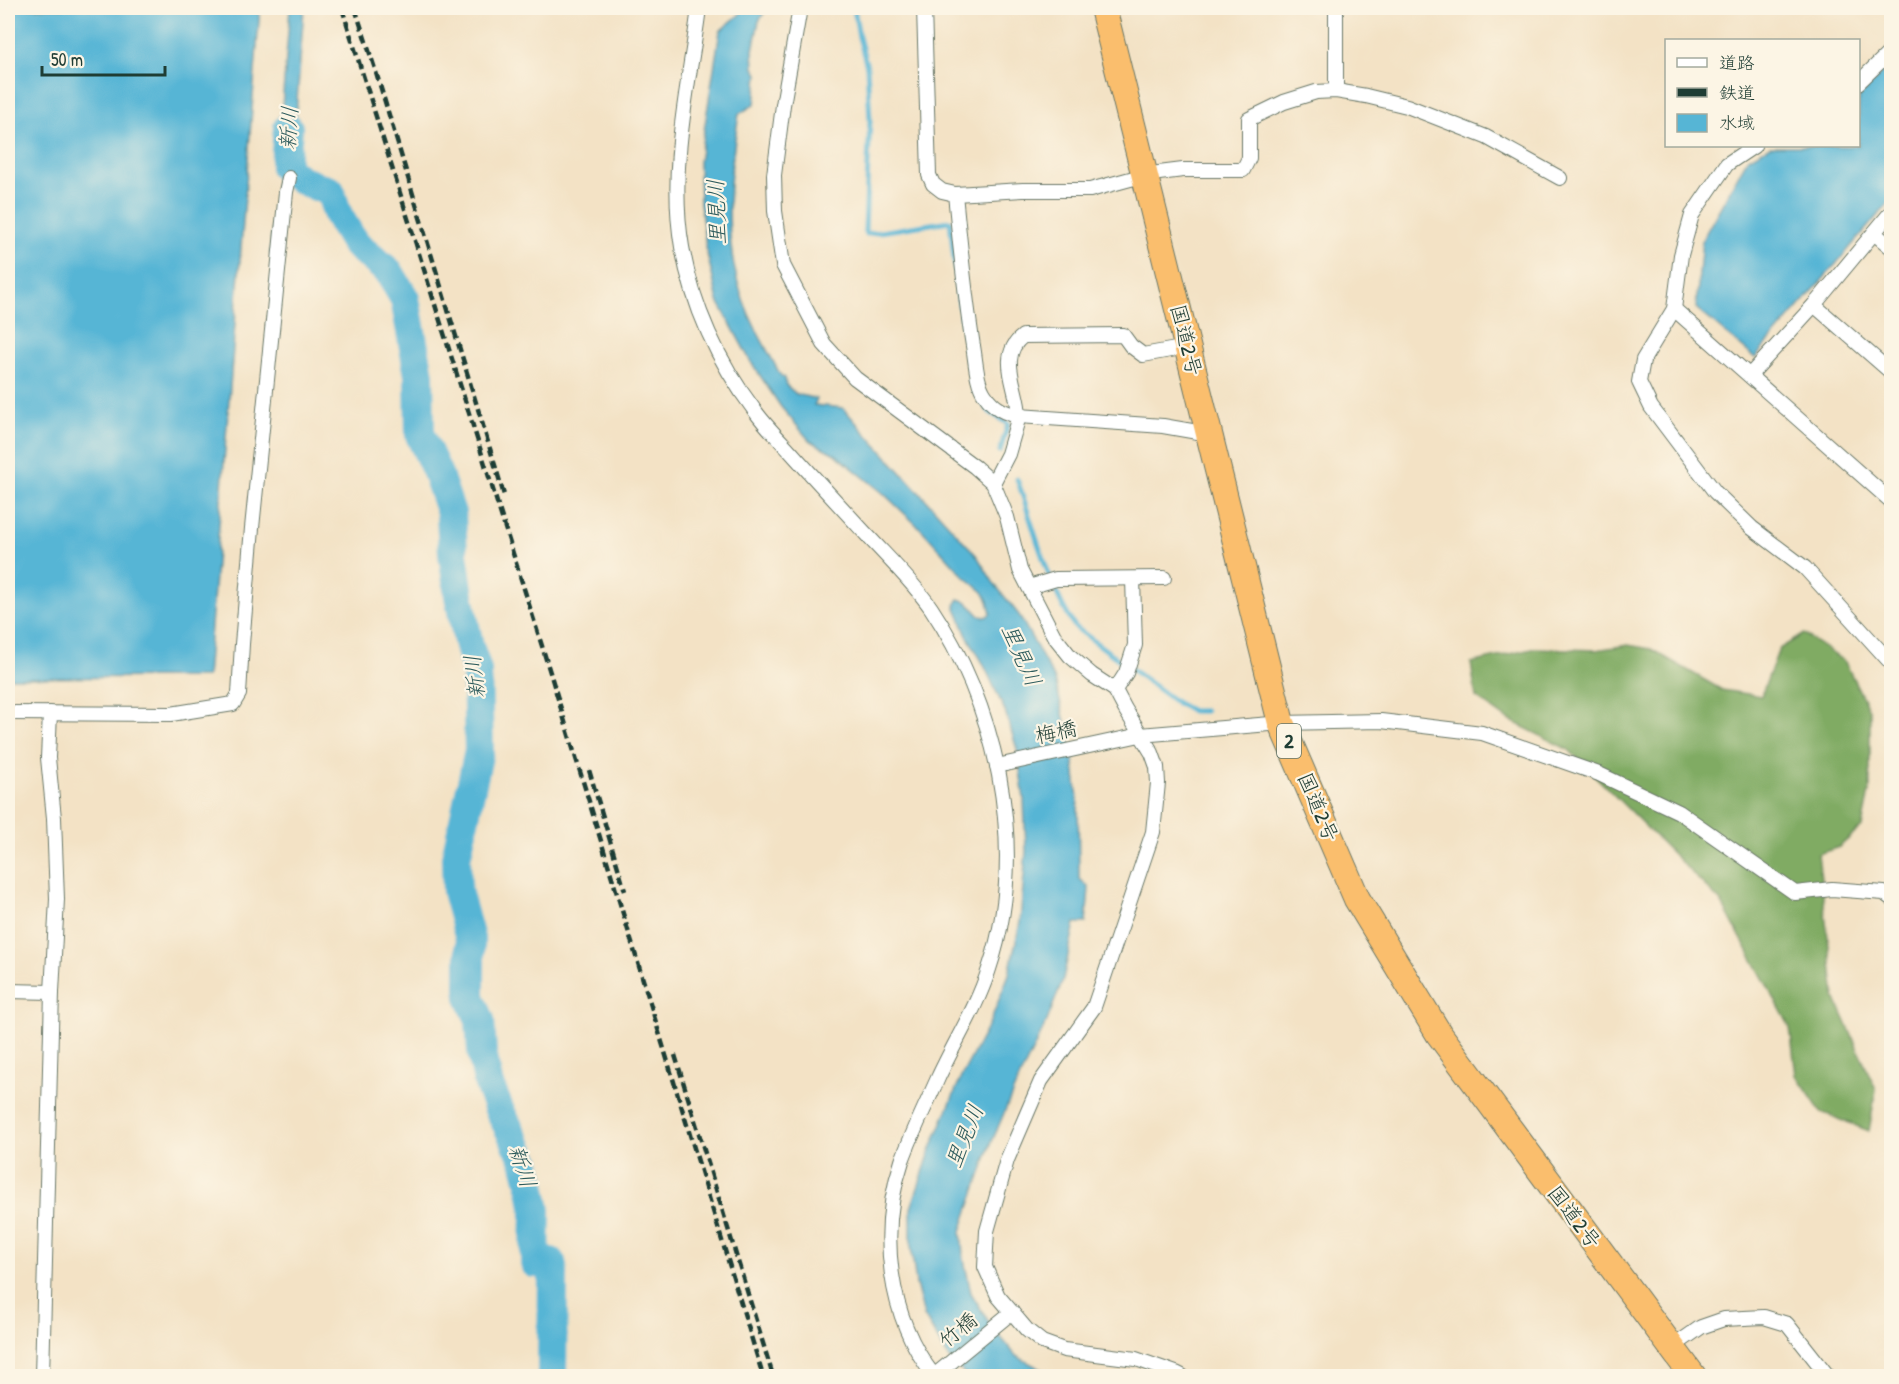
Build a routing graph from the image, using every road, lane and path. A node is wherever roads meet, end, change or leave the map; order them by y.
1 (699, 8) edge
2 (800, 8) edge
3 (924, 8) edge
4 (1103, 8) edge
5 (1336, 8) edge
6 (1892, 50) edge
7 (1860, 81) edge
8 (1336, 91) junction
9 (1753, 147) edge
10 (1144, 175) junction
11 (289, 178) dead end
12 (1560, 178) dead end
13 (955, 194) junction
14 (1892, 211) edge
15 (1874, 233) junction
16 (1892, 249) edge
17 (1814, 305) junction
18 (1674, 309) junction
19 (1187, 348) junction
20 (1892, 373) edge
21 (1750, 375) junction
22 (1019, 416) junction
23 (1209, 434) junction
24 (993, 483) junction
25 (1892, 502) edge
26 (1164, 578) dead end
27 (1133, 579) junction
28 (1029, 587) junction
29 (1892, 664) edge
30 (1115, 690) junction
31 (8, 713) edge
32 (50, 713) junction
33 (1281, 723) junction
34 (1140, 735) junction
35 (1000, 765) junction
36 (1892, 899) edge
37 (8, 991) edge
38 (52, 992) junction
39 (1008, 1316) junction
40 (1671, 1348) junction
41 (42, 1377) edge
42 (1182, 1377) edge
43 (1693, 1377) edge
44 (1828, 1377) edge

1 - 35 street
2 - 24 street
3 - 13 street
4 - 10 highway, 国道2号 / 2
5 - 8 street
6 - 7 street
8 - 10 street
8 - 12 street
9 - 18 street
10 - 13 street
10 - 19 highway, 国道2号 / 2
11 - 32 street
13 - 22 street
14 - 15 street
15 - 16 street
15 - 17 street
17 - 20 street
17 - 21 street
18 - 21 street
18 - 29 street
19 - 22 street
19 - 23 highway, 国道2号 / 2
21 - 25 street
22 - 23 street
22 - 24 street
23 - 33 highway, 国道2号 / 2
24 - 28 street
26 - 27 street
27 - 28 street
27 - 30 street
28 - 30 street
30 - 34 street
31 - 32 street
32 - 38 street
33 - 34 street, 梅橋
33 - 36 street, 梅橋
33 - 40 highway, 国道2号 / 2
34 - 35 street, 梅橋
34 - 39 street
35 - 39 street, 竹橋
37 - 38 street
38 - 41 street
39 - 42 street
40 - 43 highway, 国道2号 / 2
40 - 44 street

